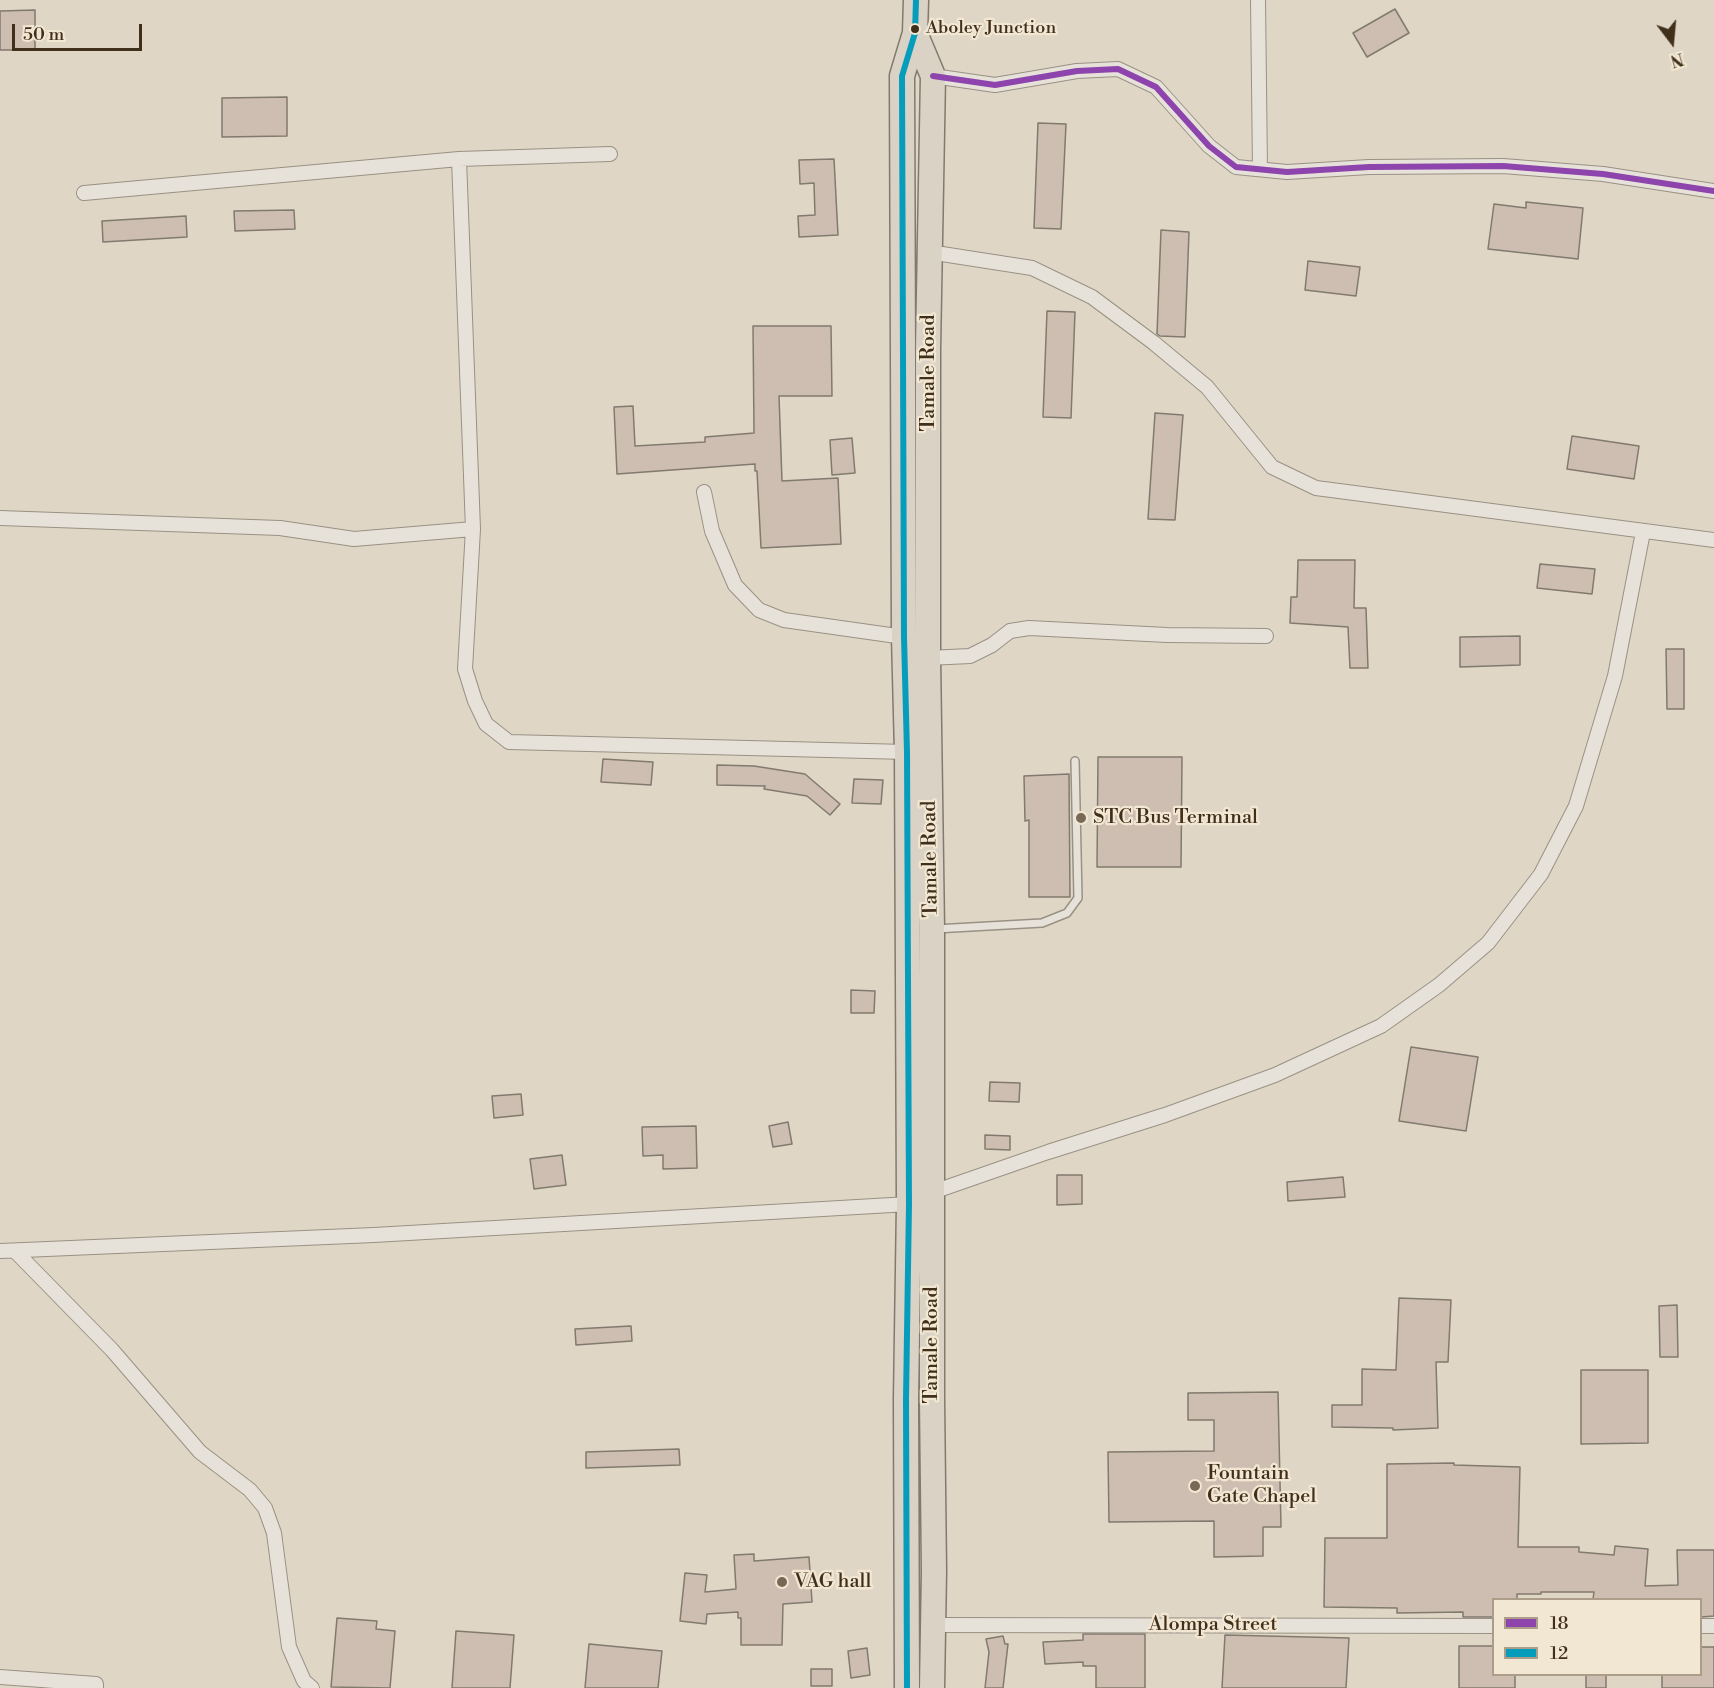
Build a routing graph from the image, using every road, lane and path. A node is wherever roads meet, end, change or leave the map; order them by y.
1 (916, 0) edge
2 (1258, 0) edge
3 (915, 33) junction
4 (933, 76) junction
5 (610, 154) dead end
6 (459, 159) junction
7 (1260, 169) junction
8 (1714, 191) edge
9 (84, 194) dead end
10 (929, 252) junction
11 (704, 492) dead end
12 (0, 518) edge
13 (473, 529) junction
14 (1643, 532) junction
15 (1714, 540) edge
16 (1266, 636) dead end
17 (904, 637) junction
18 (928, 658) junction
19 (907, 752) junction
20 (1075, 761) dead end
21 (908, 904) junction
22 (932, 904) junction
23 (932, 929) junction
24 (933, 1192) junction
25 (909, 1204) junction
26 (0, 1251) edge
27 (15, 1251) junction
28 (906, 1399) junction
29 (932, 1399) junction
30 (932, 1625) junction
31 (1492, 1626) edge
32 (0, 1677) edge
33 (96, 1688) edge
34 (312, 1688) edge
35 (906, 1688) edge
36 (932, 1688) edge

1 - 3 highway, Tamale Road
2 - 7 street
3 - 4 highway, Tamale Road
3 - 17 highway, Tamale Road
4 - 7 street
4 - 10 highway, Tamale Road
5 - 6 street
6 - 9 street
6 - 13 street
7 - 8 street
10 - 14 street
10 - 18 highway, Tamale Road
11 - 17 street
12 - 13 street
13 - 19 street
14 - 15 street
14 - 24 street
16 - 18 street
17 - 19 highway, Tamale Road
18 - 22 highway, Tamale Road
19 - 21 highway, Tamale Road
20 - 23 lane
21 - 22 highway
21 - 25 highway, Tamale Road
22 - 23 highway, Tamale Road
23 - 24 highway, Tamale Road
24 - 29 highway, Tamale Road
25 - 27 street
25 - 28 highway, Tamale Road
26 - 27 street
27 - 34 street
28 - 29 highway
28 - 35 highway, Tamale Road
29 - 30 highway, Tamale Road
30 - 31 street, Alompa Street
30 - 36 highway, Tamale Road
32 - 33 street

